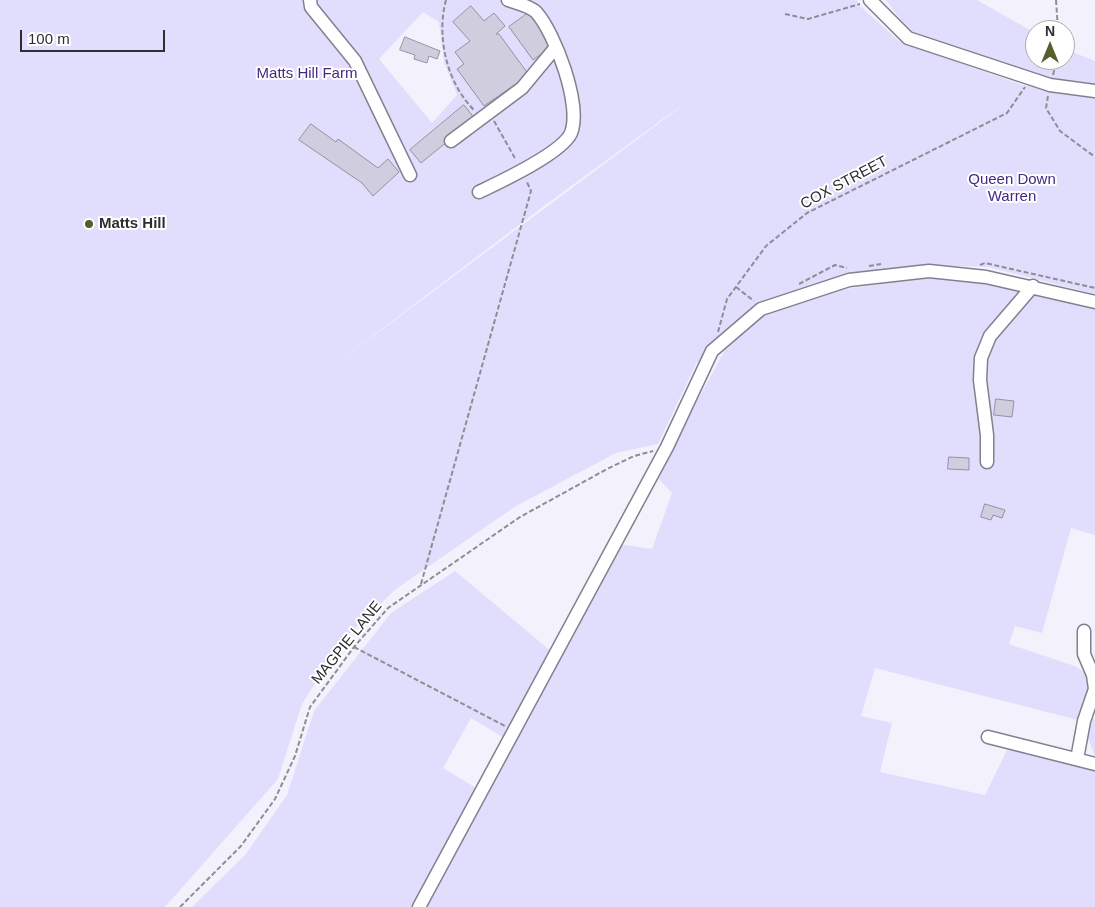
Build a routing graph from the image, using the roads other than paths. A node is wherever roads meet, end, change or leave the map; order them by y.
1 (310, 0) edge
2 (508, 0) edge
3 (870, 0) edge
4 (556, 47) junction
5 (1095, 91) edge
6 (451, 141) dead end
7 (410, 175) dead end
8 (479, 192) dead end
9 (1033, 286) junction
10 (1095, 302) edge
11 (987, 462) dead end
12 (1084, 631) dead end
13 (988, 737) dead end
14 (1077, 759) junction
15 (1095, 764) edge
16 (419, 907) edge

1 - 7 street
2 - 4 street
3 - 5 street
4 - 6 street
4 - 8 street
9 - 10 street
9 - 11 street
9 - 16 street
12 - 14 street
13 - 14 street
14 - 15 street

